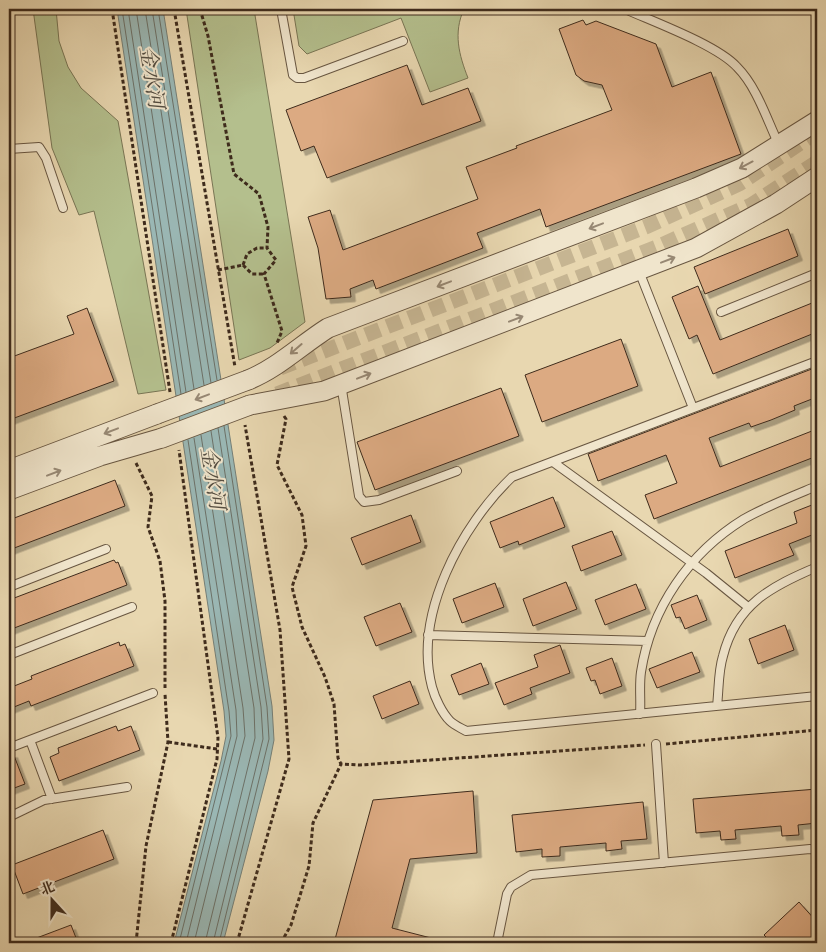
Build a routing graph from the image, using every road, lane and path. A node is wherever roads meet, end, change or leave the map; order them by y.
1 (112, 9) edge
2 (174, 9) edge
3 (200, 9) edge
4 (281, 9) edge
5 (625, 9) edge
6 (403, 40) dead end
7 (817, 121) edge
8 (780, 146) junction
9 (9, 149) edge
10 (817, 177) edge
11 (63, 208) dead end
12 (267, 248) junction
13 (243, 265) junction
14 (218, 270) junction
15 (639, 271) junction
16 (817, 273) edge
17 (264, 274) junction
18 (721, 312) dead end
19 (275, 348) dead end
20 (817, 360) edge
21 (242, 379) junction
22 (341, 384) junction
23 (171, 394) dead end
24 (280, 399) junction
25 (693, 408) junction
26 (246, 410) junction
27 (170, 440) junction
28 (553, 462) junction
29 (9, 470) edge
30 (457, 471) dead end
31 (817, 486) edge
32 (9, 490) edge
33 (106, 549) dead end
34 (692, 563) junction
35 (817, 567) edge
36 (9, 587) edge
37 (132, 607) dead end
38 (748, 607) junction
39 (428, 635) junction
40 (648, 641) junction
41 (9, 655) edge
42 (154, 693) dead end
43 (817, 696) edge
44 (717, 706) junction
45 (640, 714) junction
46 (817, 730) edge
47 (30, 740) junction
48 (168, 742) dead end
49 (656, 744) junction
50 (9, 748) edge
51 (218, 749) junction
52 (340, 764) junction
53 (127, 787) dead end
54 (52, 799) junction
55 (9, 817) edge
56 (817, 851) edge
57 (664, 863) junction
58 (171, 943) edge
59 (237, 943) edge
60 (280, 943) edge
61 (497, 943) edge

1 - 23 path
2 - 14 path
3 - 12 path
4 - 6 lane
5 - 8 lane
7 - 8 street
8 -> 21 street
9 - 11 lane
15 -> 10 street
12 - 13 path
12 - 17 path
13 - 14 path
13 - 17 path
14 - 21 path
22 -> 15 street
15 - 25 lane
16 - 18 lane
17 - 19 path
20 - 25 lane
21 -> 29 street, bridge
22 - 24 street
22 - 30 lane
24 - 26 street
24 - 52 path
25 - 28 lane
26 - 27 street, bridge
26 - 59 path
32 -> 27 street
27 - 51 path
28 - 34 lane
28 - 39 lane
31 - 34 lane
33 - 36 lane
34 - 38 lane
34 - 40 lane
35 - 38 lane
37 - 41 lane
38 - 44 lane
39 - 40 lane
39 - 45 lane
40 - 45 lane
42 - 47 lane
43 - 44 lane
44 - 45 lane
46 - 49 path
47 - 50 lane
47 - 54 lane
48 - 51 path
49 - 52 path
49 - 57 lane
51 - 58 path
52 - 60 path
53 - 54 lane
54 - 55 lane
56 - 57 lane
57 - 61 lane

